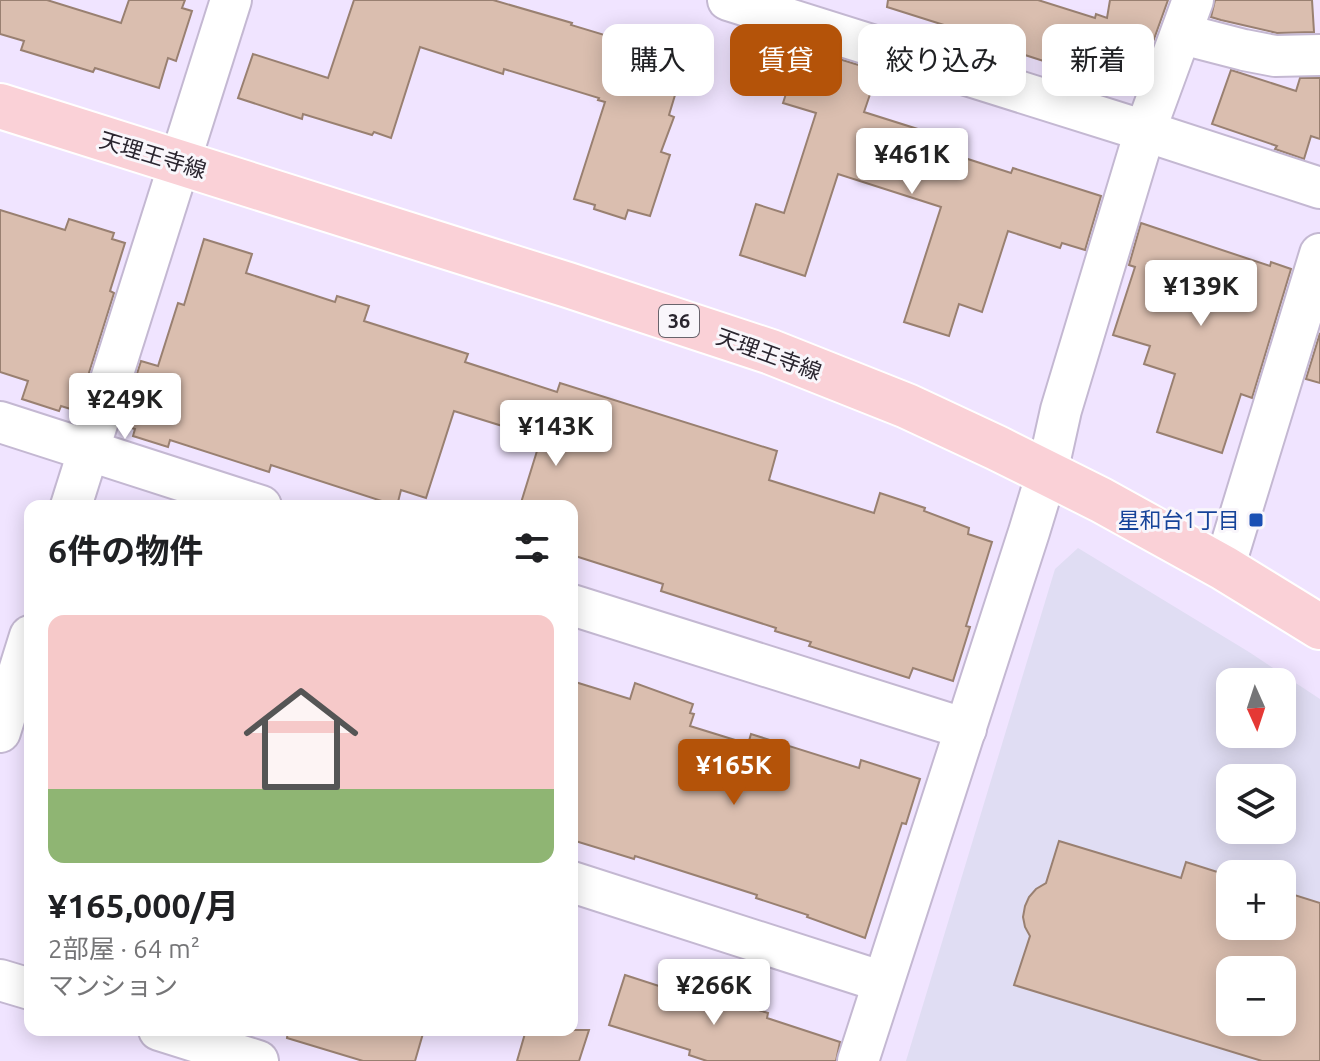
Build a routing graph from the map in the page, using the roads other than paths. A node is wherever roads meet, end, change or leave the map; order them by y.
1 (231, 0) edge
2 (728, 0) edge
3 (1187, 17) edge
4 (1320, 55) edge
5 (0, 106) edge
6 (1145, 131) junction
7 (180, 163) junction
8 (1320, 188) edge
9 (1320, 254) edge
10 (0, 422) edge
11 (88, 451) junction
12 (1047, 473) junction
13 (73, 500) edge
14 (242, 500) edge
15 (1224, 568) junction
16 (578, 607) edge
17 (1320, 627) edge
18 (24, 658) edge
19 (10, 711) edge
20 (966, 729) junction
21 (578, 884) edge
22 (0, 980) edge
23 (883, 982) junction
24 (24, 987) edge
25 (178, 1036) edge
26 (258, 1061) edge
27 (858, 1061) edge

1 - 7 street
2 - 6 street
3 - 4 street
3 - 6 street
5 - 7 main road, 天理王寺線 / 36
6 - 8 street
6 - 12 street
7 - 11 street
7 - 12 main road, 天理王寺線 / 36
9 - 15 street
10 - 11 street
11 - 13 street
11 - 14 street
12 - 15 main road, 天理王寺線 / 36
12 - 20 street
15 - 17 main road, 天理王寺線 / 36
16 - 20 street
18 - 19 street
20 - 23 street
21 - 23 street
22 - 24 street
23 - 27 street
25 - 26 street

